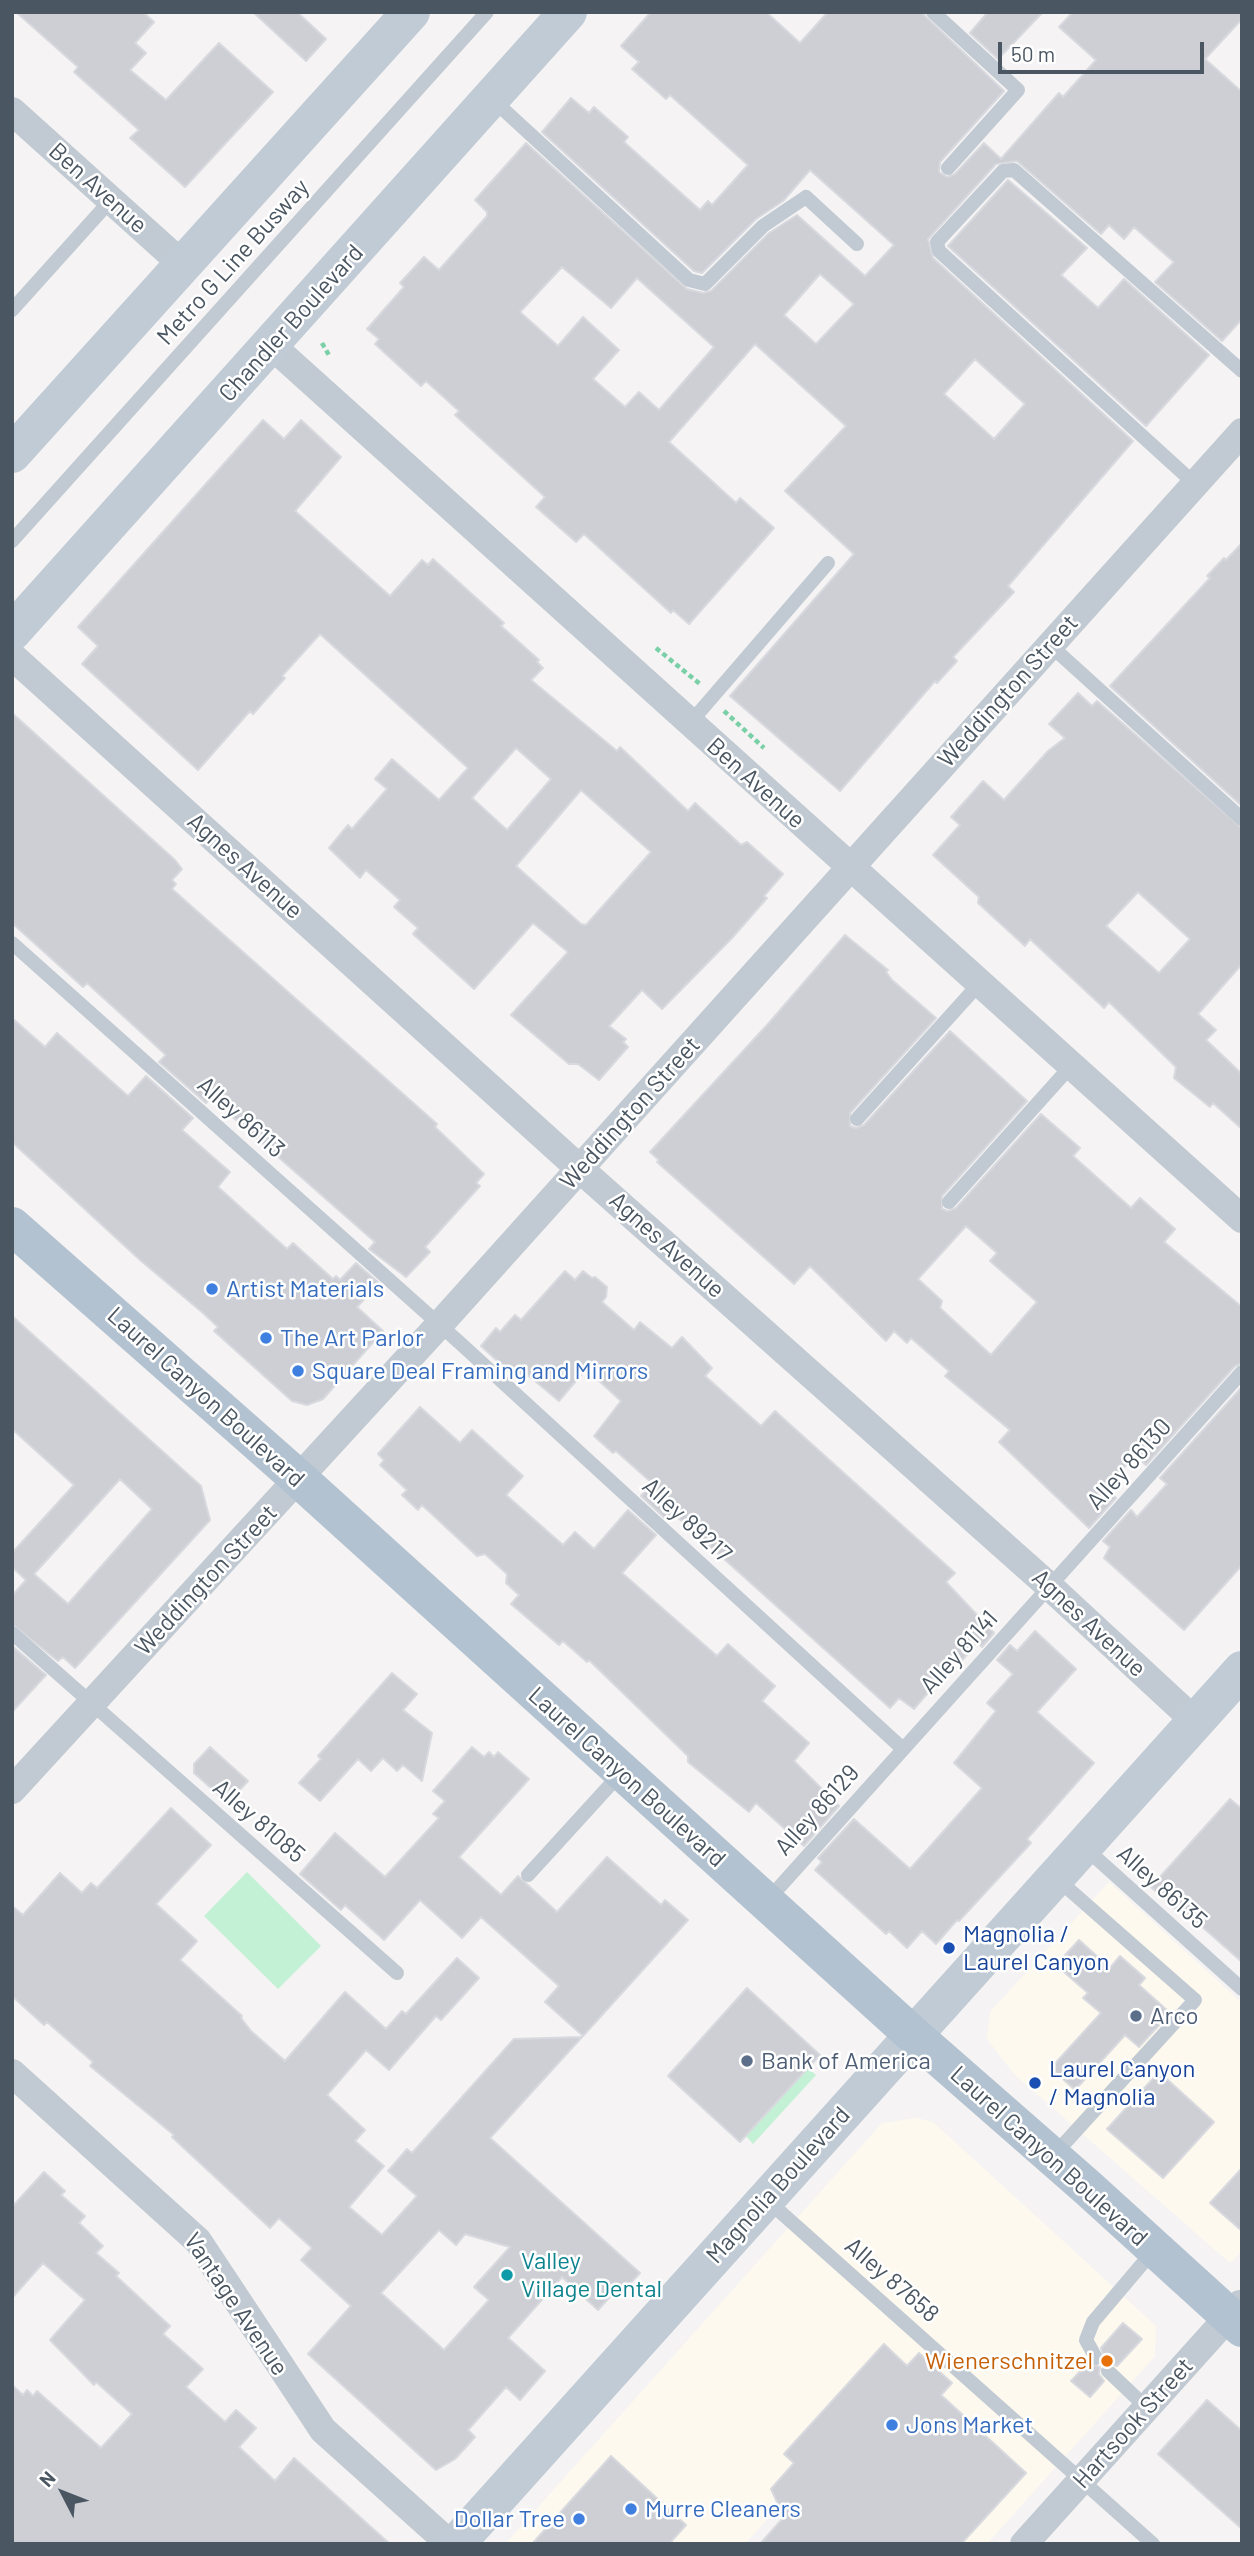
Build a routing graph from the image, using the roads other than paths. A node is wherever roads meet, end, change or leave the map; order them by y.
1 (411, 12) edge
2 (487, 12) edge
3 (568, 12) edge
4 (933, 12) edge
5 (491, 98) junction
6 (12, 111) edge
7 (948, 168) dead end
8 (111, 200) junction
9 (857, 244) dead end
10 (183, 264) junction
11 (12, 310) edge
12 (271, 345) junction
13 (1242, 371) edge
14 (1242, 432) edge
15 (12, 454) edge
16 (1195, 484) junction
17 (12, 541) edge
18 (828, 563) dead end
19 (12, 632) edge
20 (1050, 645) junction
21 (12, 656) edge
22 (690, 723) junction
23 (1242, 819) edge
24 (850, 868) junction
25 (12, 943) edge
26 (979, 984) junction
27 (1071, 1066) junction
28 (857, 1119) dead end
29 (580, 1169) junction
30 (949, 1202) dead end
31 (1242, 1219) edge
32 (12, 1226) edge
33 (440, 1324) junction
34 (1242, 1372) edge
35 (299, 1479) junction
36 (1049, 1586) junction
37 (12, 1633) edge
38 (1242, 1670) edge
39 (91, 1704) junction
40 (1196, 1722) junction
41 (903, 1749) junction
42 (622, 1772) junction
43 (12, 1790) edge
44 (1083, 1846) junction
45 (528, 1875) dead end
46 (1055, 1877) junction
47 (766, 1902) junction
48 (397, 1973) dead end
49 (1242, 1989) edge
50 (912, 2034) junction
51 (12, 2073) edge
52 (1052, 2157) junction
53 (766, 2199) junction
54 (1155, 2249) junction
55 (1237, 2316) edge
56 (1096, 2358) dead end
57 (1108, 2371) dead end
58 (1147, 2408) junction
59 (1082, 2480) junction
60 (450, 2544) edge
61 (456, 2544) edge
62 (1024, 2544) edge
63 (1153, 2544) edge

1 - 10 street
2 - 17 lane, Metro G Line Busway
3 - 5 street, Chandler Boulevard
4 - 7 lane
5 - 9 lane
5 - 12 street, Chandler Boulevard
6 - 8 street, Ben Avenue
8 - 10 street, Ben Avenue
8 - 11 lane
10 - 15 street
12 - 19 street, Chandler Boulevard
12 - 22 street, Ben Avenue
13 - 16 lane
14 - 16 street, Weddington Street
16 - 20 street, Weddington Street
18 - 22 lane
20 - 23 lane
20 - 24 street, Weddington Street
21 - 29 street, Agnes Avenue
22 - 24 street, Ben Avenue
24 - 26 street, Ben Avenue
24 - 29 street, Weddington Street
25 - 33 lane, Alley 86113
26 - 27 street, Ben Avenue
26 - 28 lane
27 - 30 lane
27 - 31 street, Ben Avenue
29 - 33 street, Weddington Street
29 - 36 street, Agnes Avenue
32 - 35 main road, Laurel Canyon Boulevard
33 - 35 street, Weddington Street
33 - 41 lane, Alley 89217
34 - 36 lane, Alley 86130
35 - 39 street, Weddington Street
35 - 42 main road, Laurel Canyon Boulevard
36 - 40 street, Agnes Avenue
36 - 41 lane, Alley 81141
37 - 39 lane, Alley 81085
38 - 40 street, Magnolia Boulevard
39 - 43 street, Weddington Street
39 - 48 lane, Alley 81085
40 - 44 street, Magnolia Boulevard
41 - 47 lane, Alley 86129
42 - 45 lane
42 - 47 main road, Laurel Canyon Boulevard
44 - 46 street, Magnolia Boulevard
44 - 49 lane, Alley 86135
46 - 50 street, Magnolia Boulevard
46 - 52 lane
47 - 50 main road, Laurel Canyon Boulevard
50 - 52 main road, Laurel Canyon Boulevard
50 - 53 street, Magnolia Boulevard
51 - 60 street, Vantage Avenue
52 - 54 main road, Laurel Canyon Boulevard
53 - 59 lane, Alley 87658
53 - 61 street, Magnolia Boulevard
54 - 55 main road, Laurel Canyon Boulevard
54 - 56 lane
55 - 58 street, Hartsook Street
57 - 58 lane
58 - 59 street, Hartsook Street
59 - 62 street, Hartsook Street
59 - 63 lane, Alley 87658

